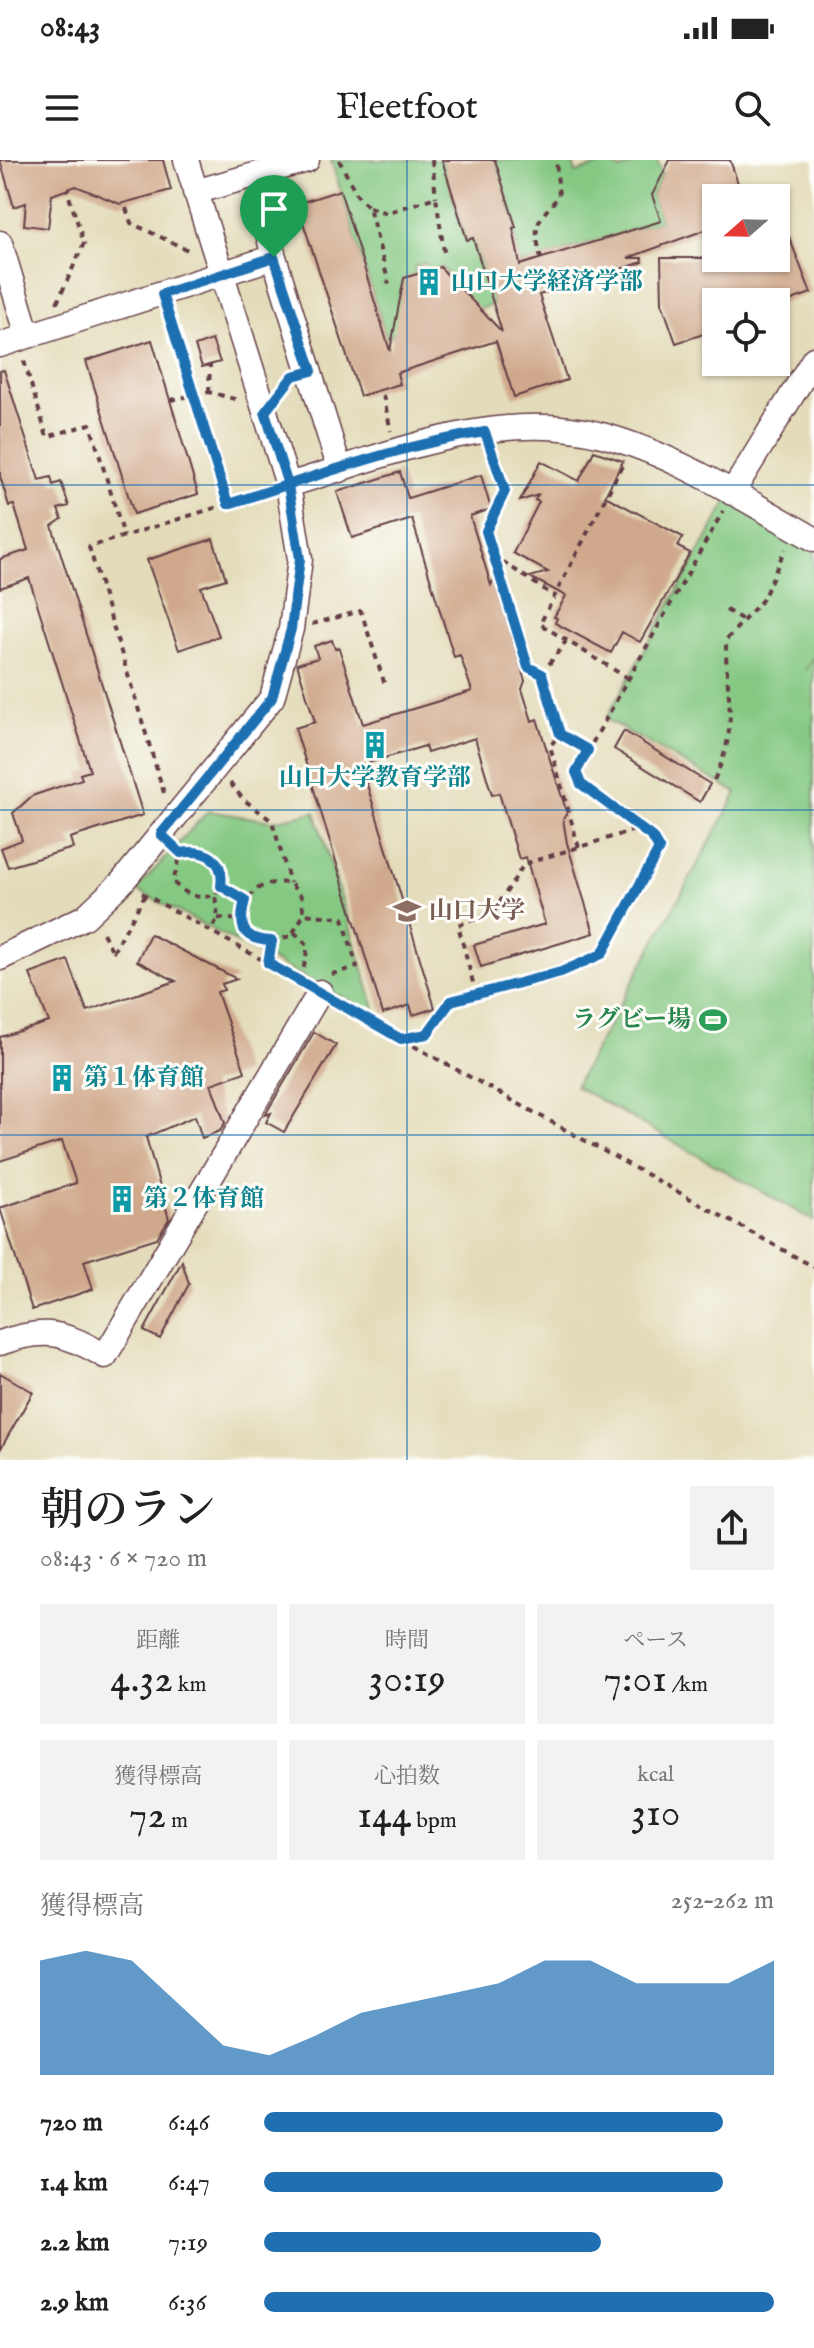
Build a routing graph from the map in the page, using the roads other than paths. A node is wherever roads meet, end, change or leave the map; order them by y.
1 (186, 160) edge
2 (307, 160) edge
3 (195, 192) junction
4 (264, 218) dead end
5 (0, 243) edge
6 (274, 257) junction
7 (213, 279) junction
8 (15, 340) edge
9 (814, 359) edge
10 (340, 470) junction
11 (288, 485) junction
12 (732, 493) junction
13 (807, 536) edge
14 (0, 958) edge
15 (317, 981) road end
16 (0, 1343) edge

1 - 3 lane
2 - 3 lane
3 - 7 lane
4 - 6 lane
5 - 8 lane
6 - 7 lane
6 - 10 lane
7 - 8 lane
7 - 11 lane
9 - 12 lane
10 - 11 lane
10 - 12 lane
11 - 14 lane
12 - 13 lane
15 - 16 lane

